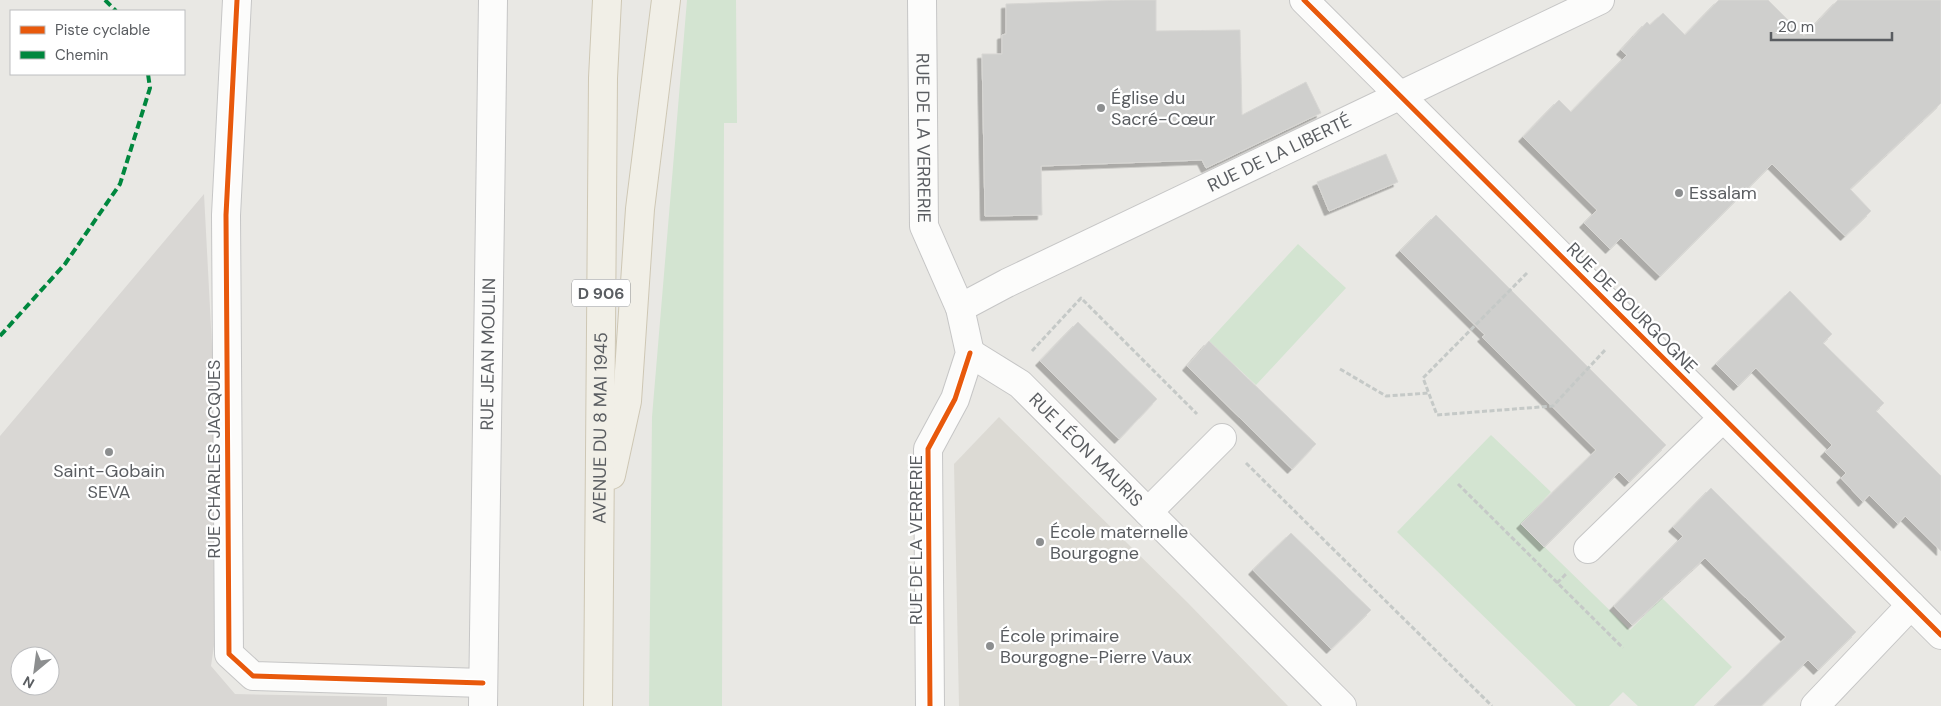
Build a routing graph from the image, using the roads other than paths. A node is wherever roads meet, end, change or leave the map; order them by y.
1 (237, 0) edge
2 (493, 0) edge
3 (595, 0) edge
4 (607, 0) edge
5 (666, 0) edge
6 (922, 0) edge
7 (1304, 0) edge
8 (1600, 0) edge
9 (603, 78) junction
10 (1400, 97) junction
11 (960, 308) junction
12 (970, 353) junction
13 (1723, 418) junction
14 (1222, 438) road end
15 (1148, 512) junction
16 (599, 527) junction
17 (1588, 549) dead end
18 (1911, 604) junction
19 (1941, 635) edge
20 (483, 694) edge
21 (598, 706) edge
22 (930, 706) edge
23 (1342, 706) edge
24 (1815, 706) edge

1 - 20 street, RUE CHARLES JACQUES
2 - 20 street, RUE JEAN MOULIN
3 - 9 main road
4 - 9 main road, AVENUE DU 8 MAI 1945 / D 906
5 - 16 main road
6 - 11 street, RUE DE LA VERRERIE
7 - 10 street, RUE DE BOURGOGNE
8 - 10 street, RUE DE LA LIBERTÉ
9 - 16 main road, AVENUE DU 8 MAI 1945 / D 906
10 - 11 street, RUE DE LA LIBERTÉ
10 - 13 street, RUE DE BOURGOGNE
11 - 12 street, RUE DE LA VERRERIE
12 - 15 street, RUE LÉON MAURIS
12 - 22 street, RUE DE LA VERRERIE
13 - 17 street
13 - 18 street, RUE DE BOURGOGNE
14 - 15 street
15 - 23 street, RUE LÉON MAURIS
16 - 21 main road, AVENUE DU 8 MAI 1945 / D 906
18 - 19 street, RUE DE BOURGOGNE
18 - 24 street

